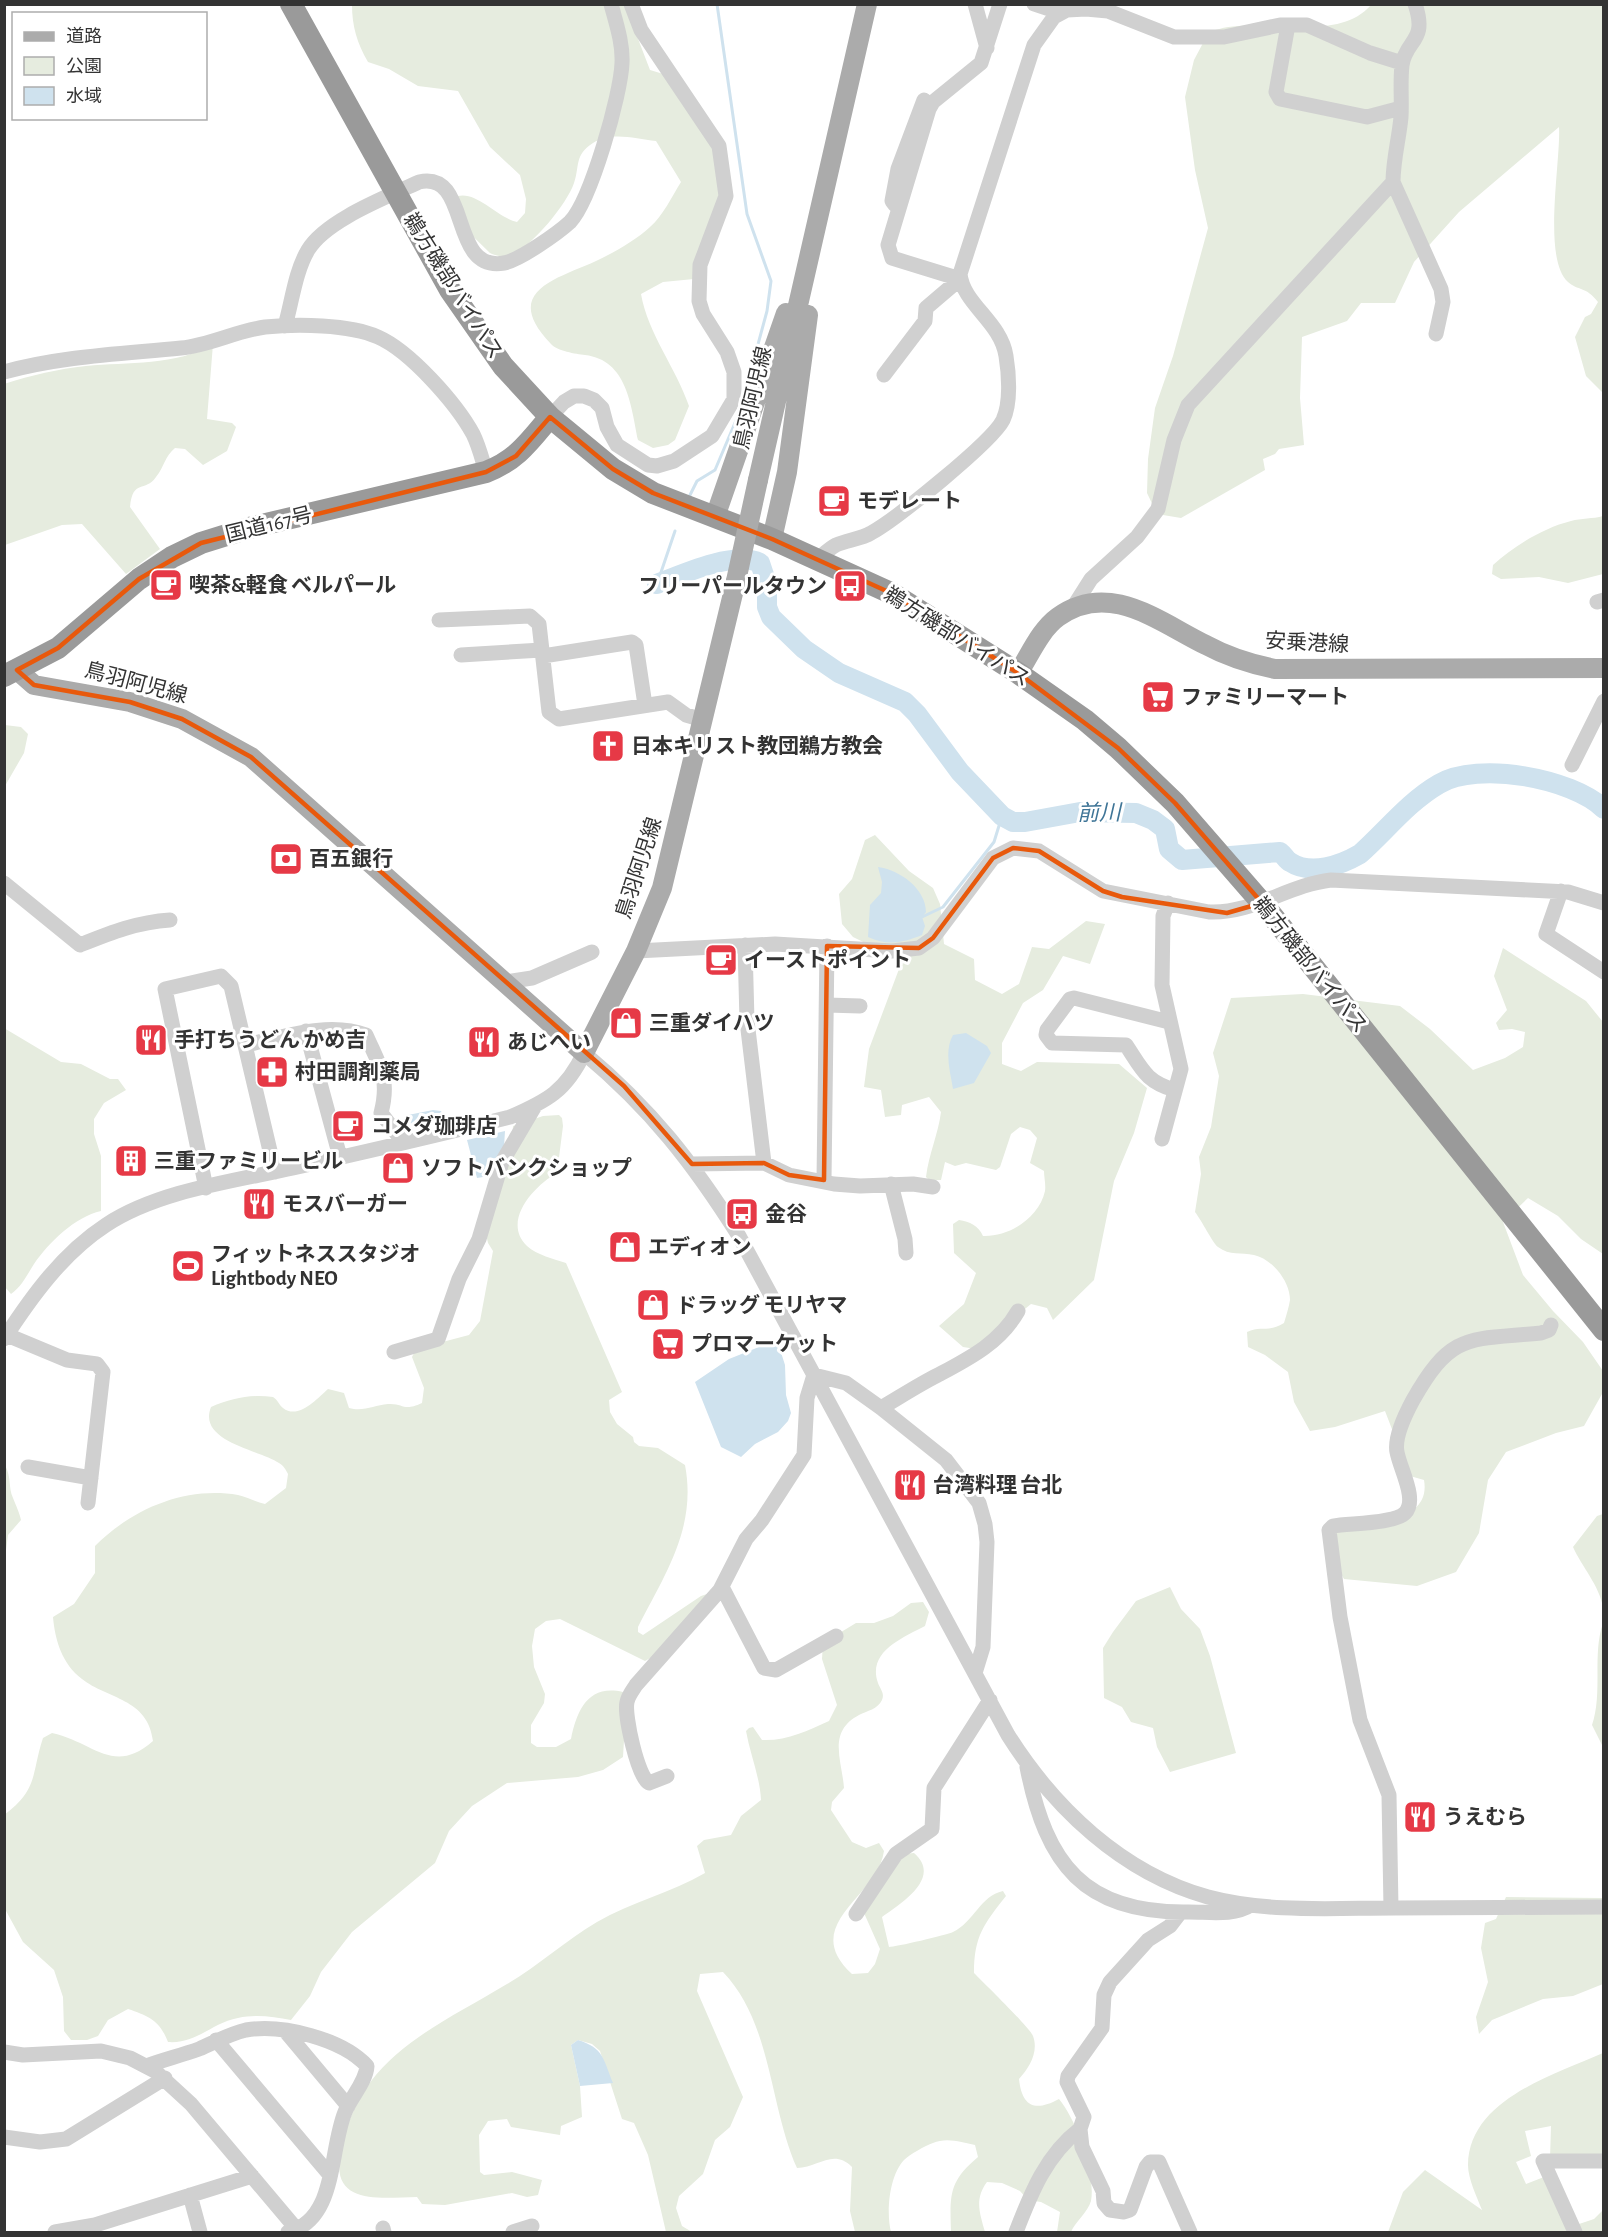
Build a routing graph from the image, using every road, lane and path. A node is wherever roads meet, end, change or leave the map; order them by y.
1 (291, 4) edge
2 (611, 4) edge
3 (631, 4) edge
4 (867, 4) edge
5 (975, 4) edge
6 (1000, 4) edge
7 (1034, 4) edge
8 (1415, 4) edge
9 (1061, 13) junction
10 (1288, 25) junction
11 (987, 48) junction
12 (1402, 63) junction
13 (1401, 108) junction
14 (1393, 182) junction
15 (396, 192) junction
16 (819, 217) junction
17 (960, 279) junction
18 (926, 308) junction
19 (285, 326) junction
20 (1436, 334) dead end
21 (892, 350) dead end
22 (4, 372) edge
23 (884, 375) dead end
24 (550, 417) junction
25 (486, 472) junction
26 (716, 518) junction
27 (772, 539) junction
28 (818, 559) junction
29 (1072, 609) junction
30 (439, 620) dead end
31 (542, 653) junction
32 (461, 655) dead end
33 (1604, 668) edge
34 (11, 673) edge
35 (1018, 673) junction
36 (1604, 701) edge
37 (645, 705) junction
38 (704, 720) junction
39 (1572, 765) dead end
40 (4, 883) edge
41 (1561, 891) junction
42 (1168, 903) junction
43 (1262, 903) junction
44 (1604, 903) edge
45 (170, 920) dead end
46 (745, 945) junction
47 (827, 946) junction
48 (636, 951) junction
49 (592, 952) dead end
50 (1604, 972) edge
51 (505, 982) junction
52 (827, 1005) junction
53 (861, 1006) dead end
54 (1169, 1022) junction
55 (306, 1031) junction
56 (246, 1045) junction
57 (584, 1053) junction
58 (1175, 1090) junction
59 (535, 1106) junction
60 (1162, 1139) dead end
61 (403, 1142) junction
62 (340, 1157) junction
63 (764, 1163) junction
64 (692, 1164) junction
65 (275, 1172) junction
66 (825, 1180) junction
67 (891, 1184) junction
68 (933, 1187) dead end
69 (206, 1188) junction
70 (906, 1253) dead end
71 (1018, 1311) dead end
72 (1551, 1325) dead end
73 (1604, 1330) edge
74 (6, 1337) edge
75 (394, 1352) dead end
76 (814, 1375) junction
77 (881, 1408) junction
78 (28, 1467) dead end
79 (91, 1478) junction
80 (88, 1503) dead end
81 (722, 1587) junction
82 (836, 1636) dead end
83 (975, 1673) junction
84 (990, 1700) junction
85 (1027, 1764) junction
86 (668, 1776) dead end
87 (1252, 1905) junction
88 (1604, 1907) edge
89 (1392, 1908) junction
90 (1180, 1913) junction
91 (856, 1914) dead end
92 (286, 2032) junction
93 (216, 2040) junction
94 (4, 2052) edge
95 (146, 2066) junction
96 (165, 2078) junction
97 (348, 2106) junction
98 (1080, 2129) junction
99 (4, 2137) edge
100 (1604, 2161) edge
101 (329, 2174) junction
102 (252, 2176) junction
103 (190, 2195) junction
104 (532, 2226) dead end
105 (97, 2229) edge
106 (55, 2232) edge
107 (200, 2232) edge
108 (295, 2232) edge
109 (513, 2232) edge
110 (1016, 2232) edge
111 (1190, 2232) edge
112 (1575, 2232) edge

1 - 15 highway, 鵜方磯部バイパス
2 - 15 street
3 - 24 street
4 - 16 main road, 鳥羽阿児線
5 - 11 street
6 - 11 street
7 - 9 street
8 - 12 street
9 - 10 street
9 - 17 street
10 - 12 street
10 - 13 street
11 - 17 street
12 - 13 street
13 - 14 street
14 - 20 street
14 - 29 street
15 - 19 street
15 - 24 highway, 鵜方磯部バイパス
16 - 26 main road
16 - 27 main road
16 - 38 main road, 鳥羽阿児線, bridge
17 - 18 street
17 - 28 street
18 - 21 street
18 - 23 street
19 - 22 street
19 - 25 street
24 - 25 highway, 国道167号
24 - 26 highway, 鵜方磯部バイパス
25 - 34 highway, 国道167号
26 - 27 highway, 鵜方磯部バイパス
27 - 28 highway, 鵜方磯部バイパス
28 - 35 highway, 鵜方磯部バイパス
29 - 33 main road, 安乗港線
29 - 35 main road, 安乗港線
30 - 31 street
31 - 32 street
31 - 37 street
31 - 37 street
34 - 51 main road, 鳥羽阿児線
35 - 43 highway, 鵜方磯部バイパス
36 - 39 street
37 - 38 street
38 - 48 main road, 鳥羽阿児線
40 - 45 street
41 - 43 street
41 - 44 street
41 - 50 street
42 - 43 street
42 - 47 street
42 - 54 street
43 - 73 highway, 鵜方磯部バイパス
46 - 47 street
46 - 48 street
46 - 63 street
47 - 52 street
48 - 57 main road, 鳥羽阿児線
49 - 51 street
51 - 57 main road, 鳥羽阿児線
52 - 53 street
52 - 66 street
54 - 58 street
54 - 58 street
55 - 56 street
55 - 61 street
55 - 62 street
56 - 65 street
56 - 69 street
57 - 59 street
57 - 64 street
58 - 60 street
59 - 61 street
59 - 75 street
61 - 62 street
62 - 65 street
63 - 64 street
63 - 66 street
64 - 76 street
65 - 69 street
66 - 67 street
67 - 68 street
67 - 70 street
69 - 74 street
71 - 77 street
72 - 89 street
74 - 79 street
76 - 77 street
76 - 81 street
76 - 83 street
77 - 83 street
78 - 79 street
79 - 80 street
81 - 82 street
81 - 86 street
83 - 84 street
84 - 85 street
84 - 91 street
85 - 87 street
85 - 90 street
87 - 89 street
87 - 90 street
88 - 89 street
90 - 98 street
92 - 93 street
92 - 97 street
92 - 97 street
93 - 95 street
93 - 101 street
94 - 95 street
95 - 96 street
96 - 99 street
96 - 102 street
97 - 101 street
98 - 110 street
98 - 111 street
100 - 112 street
101 - 108 street
102 - 103 street
102 - 108 street
103 - 105 street
103 - 107 street
104 - 109 street
105 - 106 street

